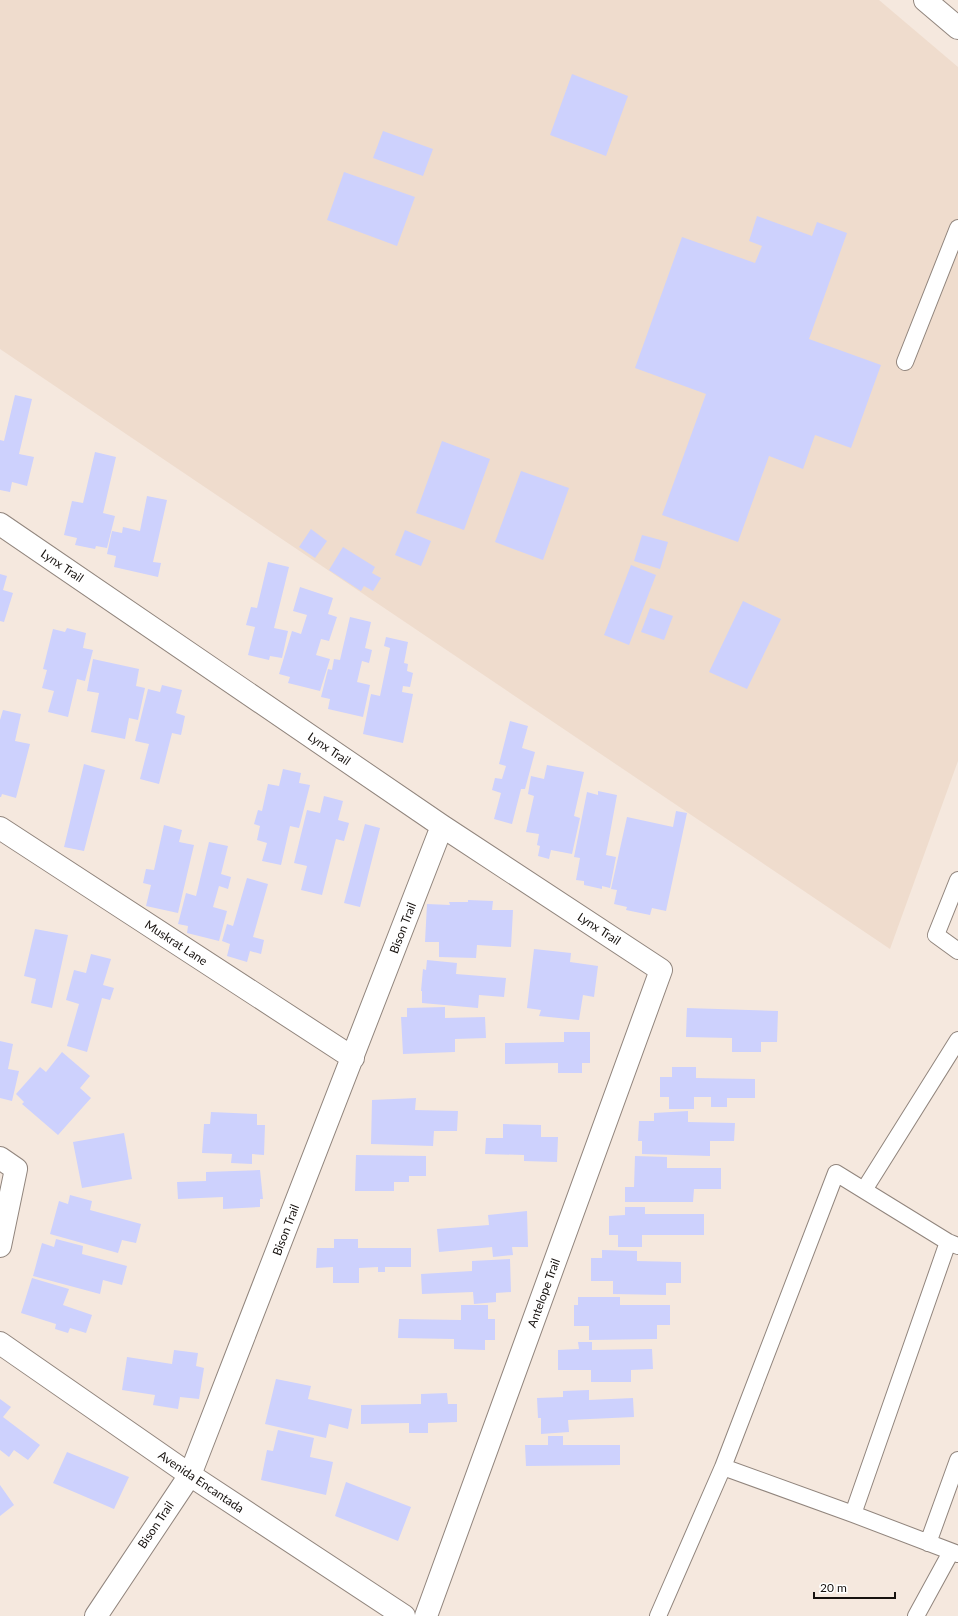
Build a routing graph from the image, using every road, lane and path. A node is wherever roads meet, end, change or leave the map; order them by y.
1 (924, 0) edge
2 (958, 28) edge
3 (958, 228) edge
4 (905, 362) dead end
5 (0, 524) edge
6 (442, 826) junction
7 (0, 828) edge
8 (958, 880) edge
9 (958, 951) edge
10 (661, 970) joint
11 (958, 1040) edge
12 (353, 1058) junction
13 (8, 1164) edge
14 (864, 1190) junction
15 (953, 1244) edge
16 (0, 1246) edge
17 (0, 1343) edge
18 (958, 1460) edge
19 (723, 1467) junction
20 (190, 1475) junction
21 (853, 1514) junction
22 (928, 1543) junction
23 (954, 1553) edge
24 (96, 1616) edge
25 (404, 1616) edge
26 (426, 1616) edge
27 (658, 1616) edge
28 (916, 1616) edge

1 - 2 street
3 - 4 lane
5 - 6 street, Lynx Trail
6 - 10 street, Lynx Trail
6 - 12 street, Bison Trail
7 - 12 street, Muskrat Lane
8 - 9 lane
10 - 26 street, Antelope Trail
11 - 14 lane
12 - 20 street, Bison Trail
13 - 16 street
14 - 15 lane
14 - 19 lane
15 - 21 lane
17 - 20 street, Avenida Encantada
18 - 22 lane
19 - 21 lane
19 - 27 lane
20 - 24 street, Bison Trail
20 - 25 street, Avenida Encantada
21 - 22 lane
22 - 23 lane
23 - 28 lane

